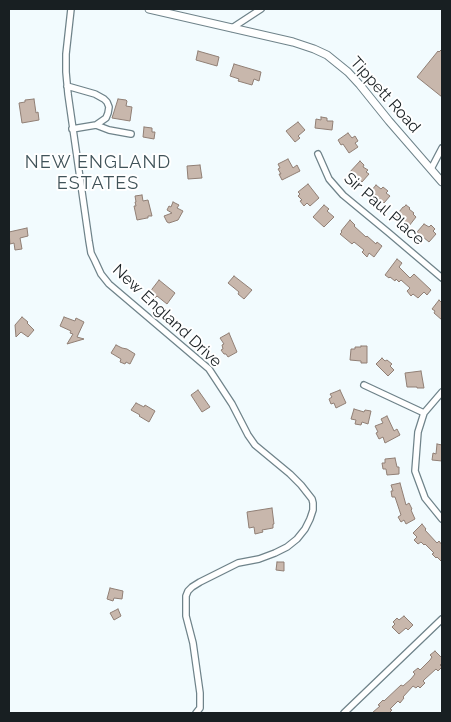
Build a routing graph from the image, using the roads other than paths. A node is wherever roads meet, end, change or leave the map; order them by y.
1 (71, 9) edge
2 (149, 9) edge
3 (261, 9) edge
4 (232, 28) junction
5 (67, 86) junction
6 (96, 125) junction
7 (72, 129) junction
8 (131, 134) dead end
9 (442, 148) edge
10 (318, 154) dead end
11 (430, 169) junction
12 (442, 182) edge
13 (442, 278) edge
14 (364, 385) dead end
15 (442, 392) edge
16 (424, 413) junction
17 (442, 519) edge
18 (442, 619) edge
19 (196, 713) edge
20 (344, 713) edge

1 - 5 street, New England Drive
2 - 4 street, Tippett Road
3 - 4 street
4 - 11 street, Tippett Road
5 - 6 street
5 - 7 street, New England Drive
6 - 7 street
6 - 8 street
7 - 19 street, New England Drive
9 - 11 street
10 - 13 street, Sir Paul Place
11 - 12 street, Tippett Road
14 - 16 street
15 - 16 street
16 - 17 street
18 - 20 street

